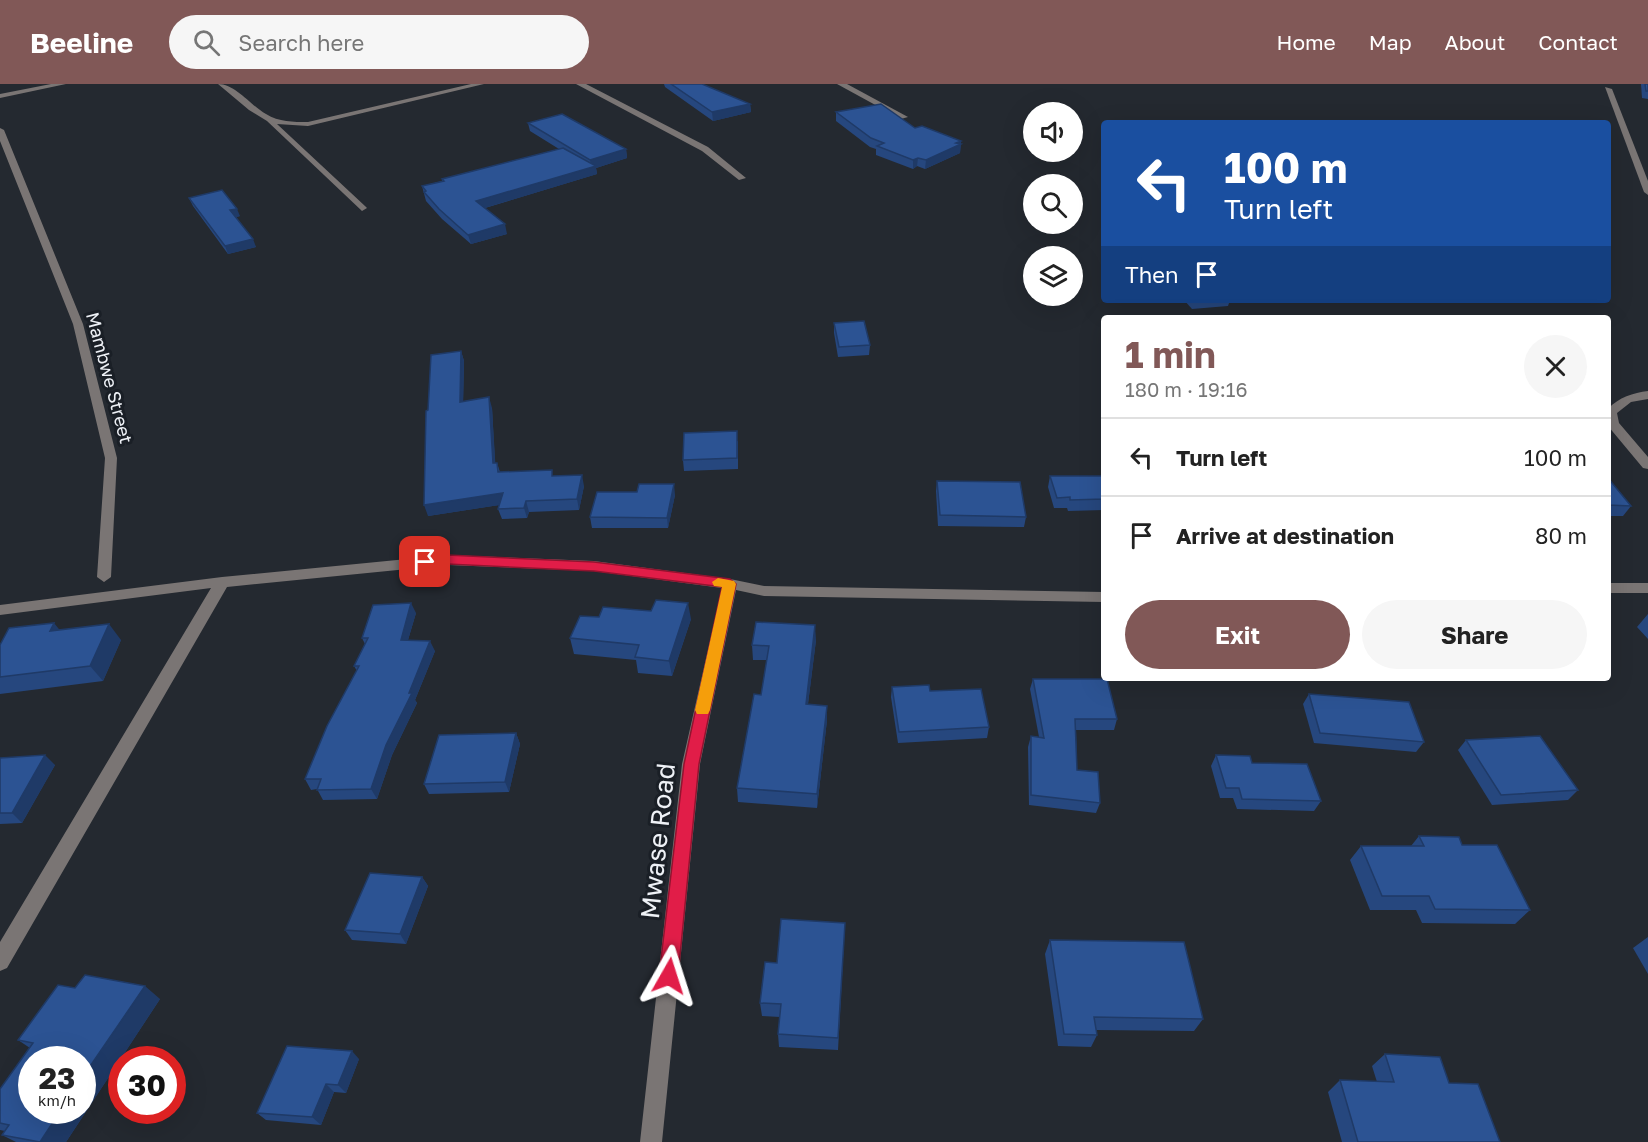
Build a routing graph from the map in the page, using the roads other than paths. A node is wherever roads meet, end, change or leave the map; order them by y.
1 (62, 84) edge
2 (222, 84) edge
3 (480, 84) edge
4 (580, 84) edge
5 (841, 84) edge
6 (1608, 89) dead end
7 (0, 96) edge
8 (904, 117) edge
9 (268, 120) junction
10 (0, 130) edge
11 (742, 178) dead end
12 (1648, 192) edge
13 (362, 208) dead end
14 (1648, 395) edge
15 (1648, 465) edge
16 (104, 577) dead end
17 (222, 582) junction
18 (730, 584) junction
19 (1611, 588) edge
20 (1648, 588) edge
21 (1101, 597) edge
22 (0, 610) edge
23 (0, 961) edge
24 (651, 1142) edge

1 - 7 street
2 - 9 street
3 - 9 street
4 - 11 street
5 - 8 street
6 - 12 street
9 - 13 street
10 - 16 street, Mambwe Street
14 - 15 street
17 - 18 street
17 - 22 street
17 - 23 street
18 - 21 street
18 - 24 street, Mwase Road
19 - 20 street

